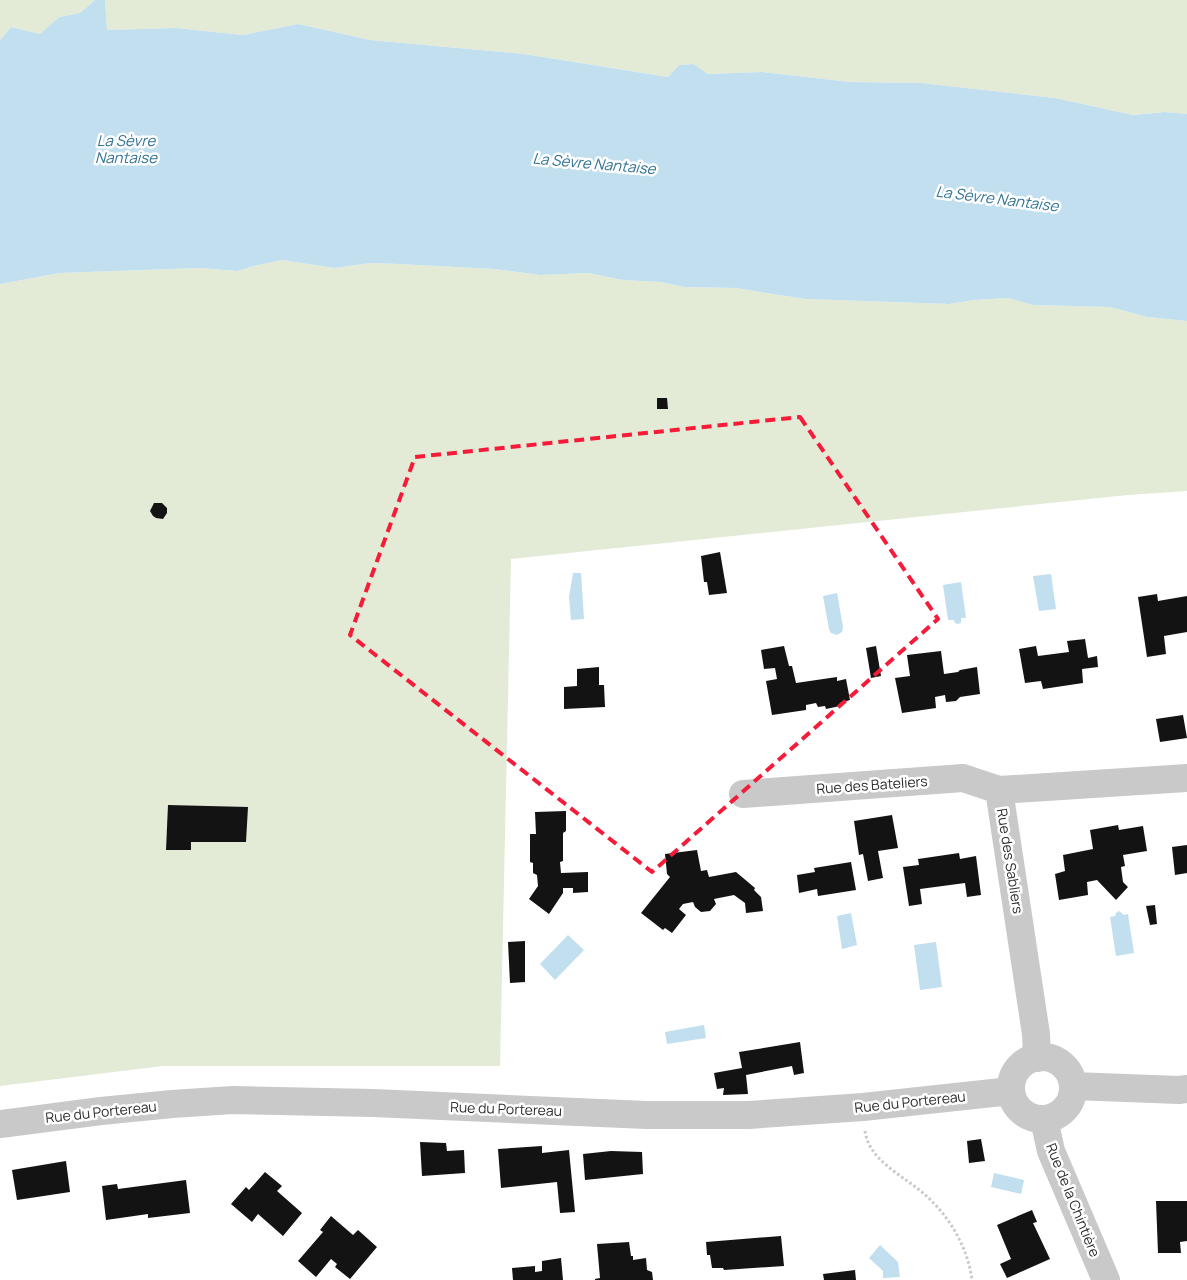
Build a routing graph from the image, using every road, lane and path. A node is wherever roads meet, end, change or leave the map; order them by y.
1 (1187, 778) edge
2 (999, 790) junction
3 (743, 794) dead end
4 (1037, 1058) junction
5 (1073, 1086) junction
6 (1187, 1090) edge
7 (1011, 1091) junction
8 (863, 1107) junction
9 (1044, 1119) junction
10 (0, 1124) edge
11 (972, 1280) edge
12 (1106, 1280) edge

1 - 2 street, Rue des Sabliers
2 - 3 street, Rue des Bateliers
2 - 4 street, Rue des Sabliers
4 - 5 street
4 - 7 street
5 - 6 street
5 - 9 street
7 - 8 street, Rue du Portereau
7 - 9 street
8 - 10 street, Rue du Portereau
8 - 11 path
9 - 12 street, Rue de la Chintière

